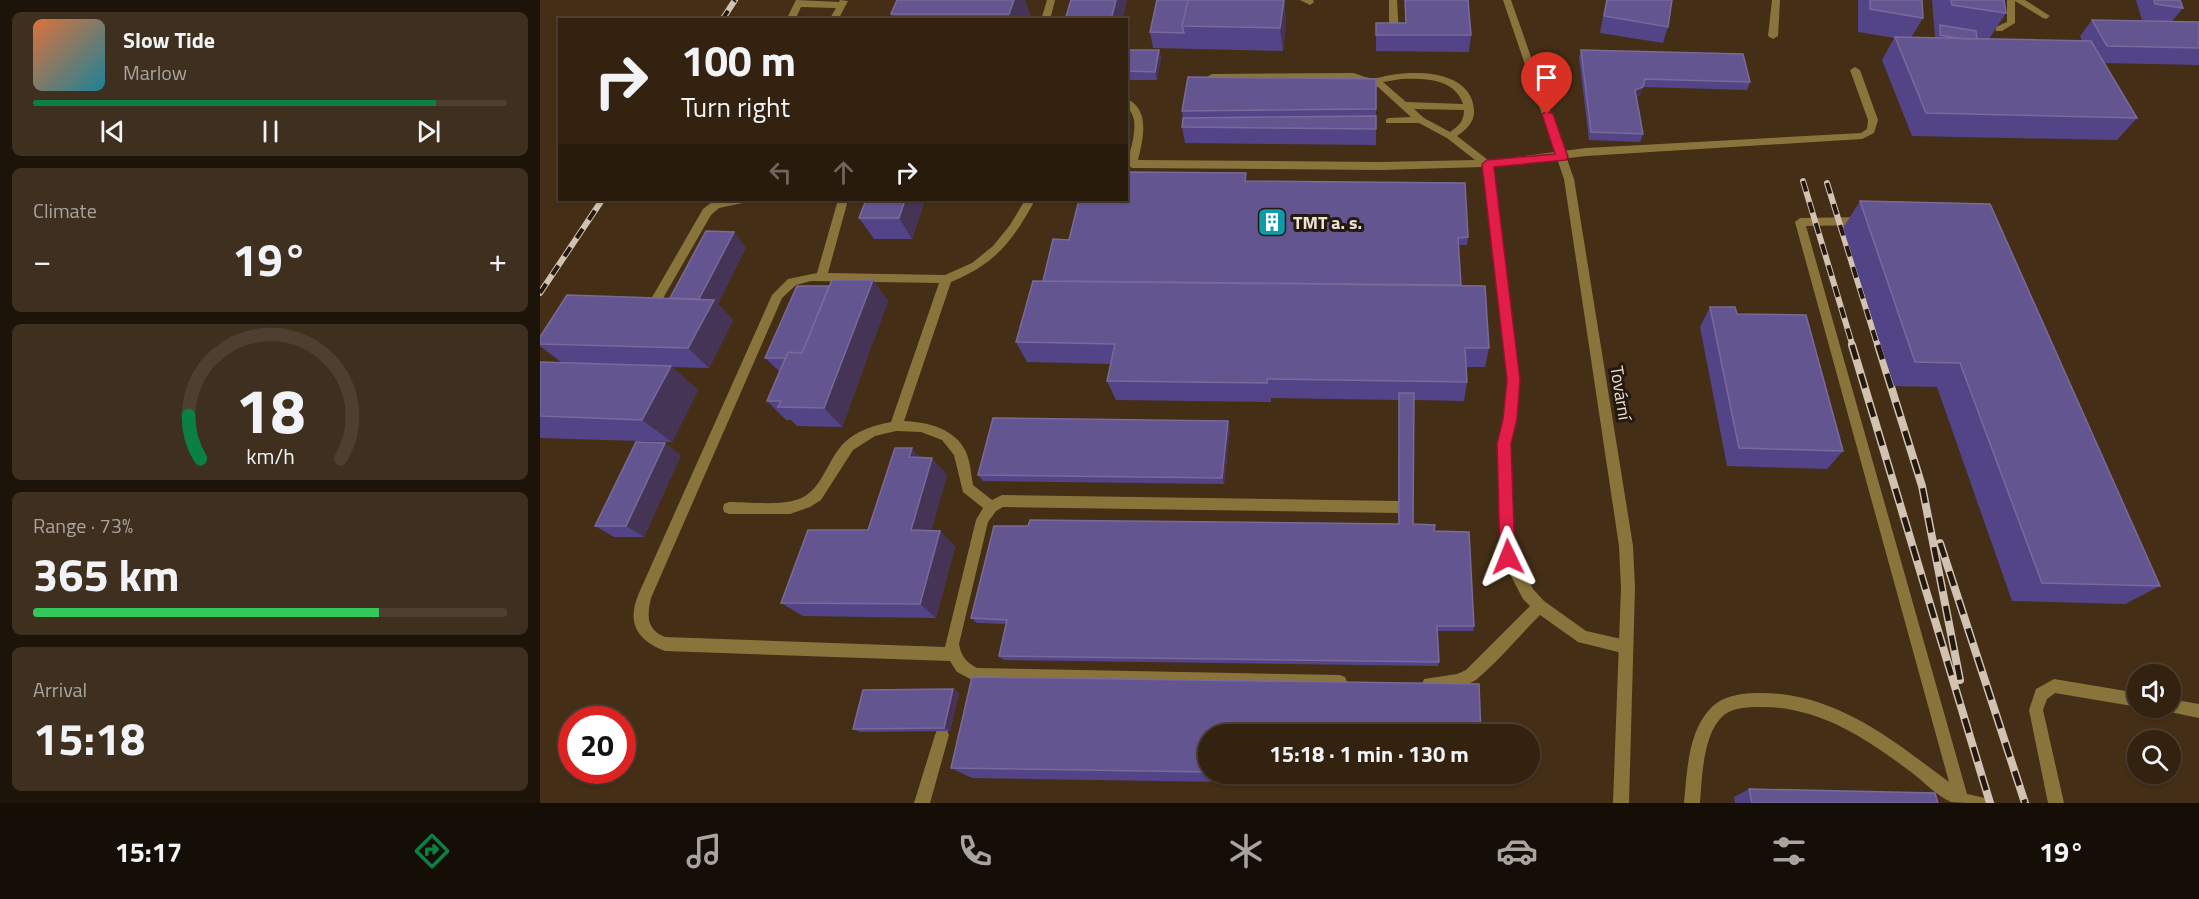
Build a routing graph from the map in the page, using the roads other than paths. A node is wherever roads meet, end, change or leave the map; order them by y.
1 (1051, 0) edge
2 (1393, 0) edge
3 (1507, 0) edge
4 (1776, 0) edge
5 (2011, 0) edge
6 (2019, 0) edge
7 (799, 2) edge
8 (843, 2) edge
9 (2046, 16) dead end
10 (791, 18) edge
11 (834, 18) edge
12 (1046, 18) edge
13 (1999, 29) edge
14 (1394, 35) edge
15 (1773, 36) dead end
16 (1855, 70) dead end
17 (1212, 77) edge
18 (1376, 81) junction
19 (1128, 102) edge
20 (1406, 105) junction
21 (1469, 107) junction
22 (1421, 120) junction
23 (1389, 121) dead end
24 (1450, 136) junction
25 (1562, 157) junction
26 (1130, 164) edge
27 (1487, 164) junction
28 (734, 201) edge
29 (843, 201) edge
30 (1030, 201) edge
31 (1873, 221) edge
32 (821, 277) junction
33 (946, 279) junction
34 (658, 297) edge
35 (896, 426) junction
36 (991, 507) junction
37 (1399, 507) edge
38 (729, 508) dead end
39 (1539, 606) junction
40 (1626, 647) junction
41 (953, 654) junction
42 (1358, 682) edge
43 (1417, 684) edge
44 (2127, 698) edge
45 (2181, 708) edge
46 (2199, 711) edge
47 (942, 735) edge
48 (1962, 802) edge
49 (922, 803) edge
50 (1621, 803) edge
51 (1692, 803) edge
52 (1980, 803) edge
53 (2056, 803) edge

1 - 12 street
2 - 14 street
3 - 25 street, Tovární
4 - 15 street
5 - 13 street
6 - 9 street
7 - 8 street
7 - 10 street
8 - 11 street
16 - 25 street
17 - 18 street
18 - 20 street
18 - 21 street
19 - 26 street
20 - 21 street
20 - 22 street
21 - 24 street
22 - 23 street
22 - 24 street
24 - 27 street
25 - 27 street
25 - 40 street, Tovární
26 - 27 street
27 - 39 street
28 - 34 street
29 - 32 street
30 - 33 street
31 - 48 street
32 - 33 street
32 - 41 street
33 - 35 street
35 - 36 street
35 - 38 street
36 - 37 street
36 - 41 street
39 - 40 street
39 - 43 street
40 - 50 street, Tovární
41 - 42 street
44 - 53 street
45 - 46 street
47 - 49 street
48 - 51 street
48 - 52 street

